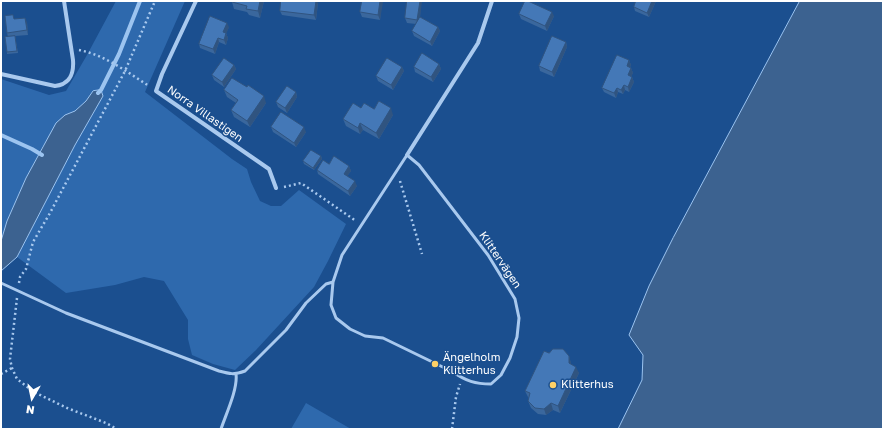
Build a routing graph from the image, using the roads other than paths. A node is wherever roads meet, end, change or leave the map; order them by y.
1 (64, 1) edge
2 (196, 1) edge
3 (492, 1) edge
4 (1, 74) edge
5 (407, 154) junction
6 (276, 188) road end
7 (333, 282) junction
8 (1, 283) edge
9 (236, 374) junction
10 (221, 429) edge

1 - 4 street
2 - 6 street, Norra Villastigen
3 - 5 street
5 - 7 lane
5 - 7 lane, Klittervägen
7 - 9 lane
8 - 9 lane
9 - 10 lane

